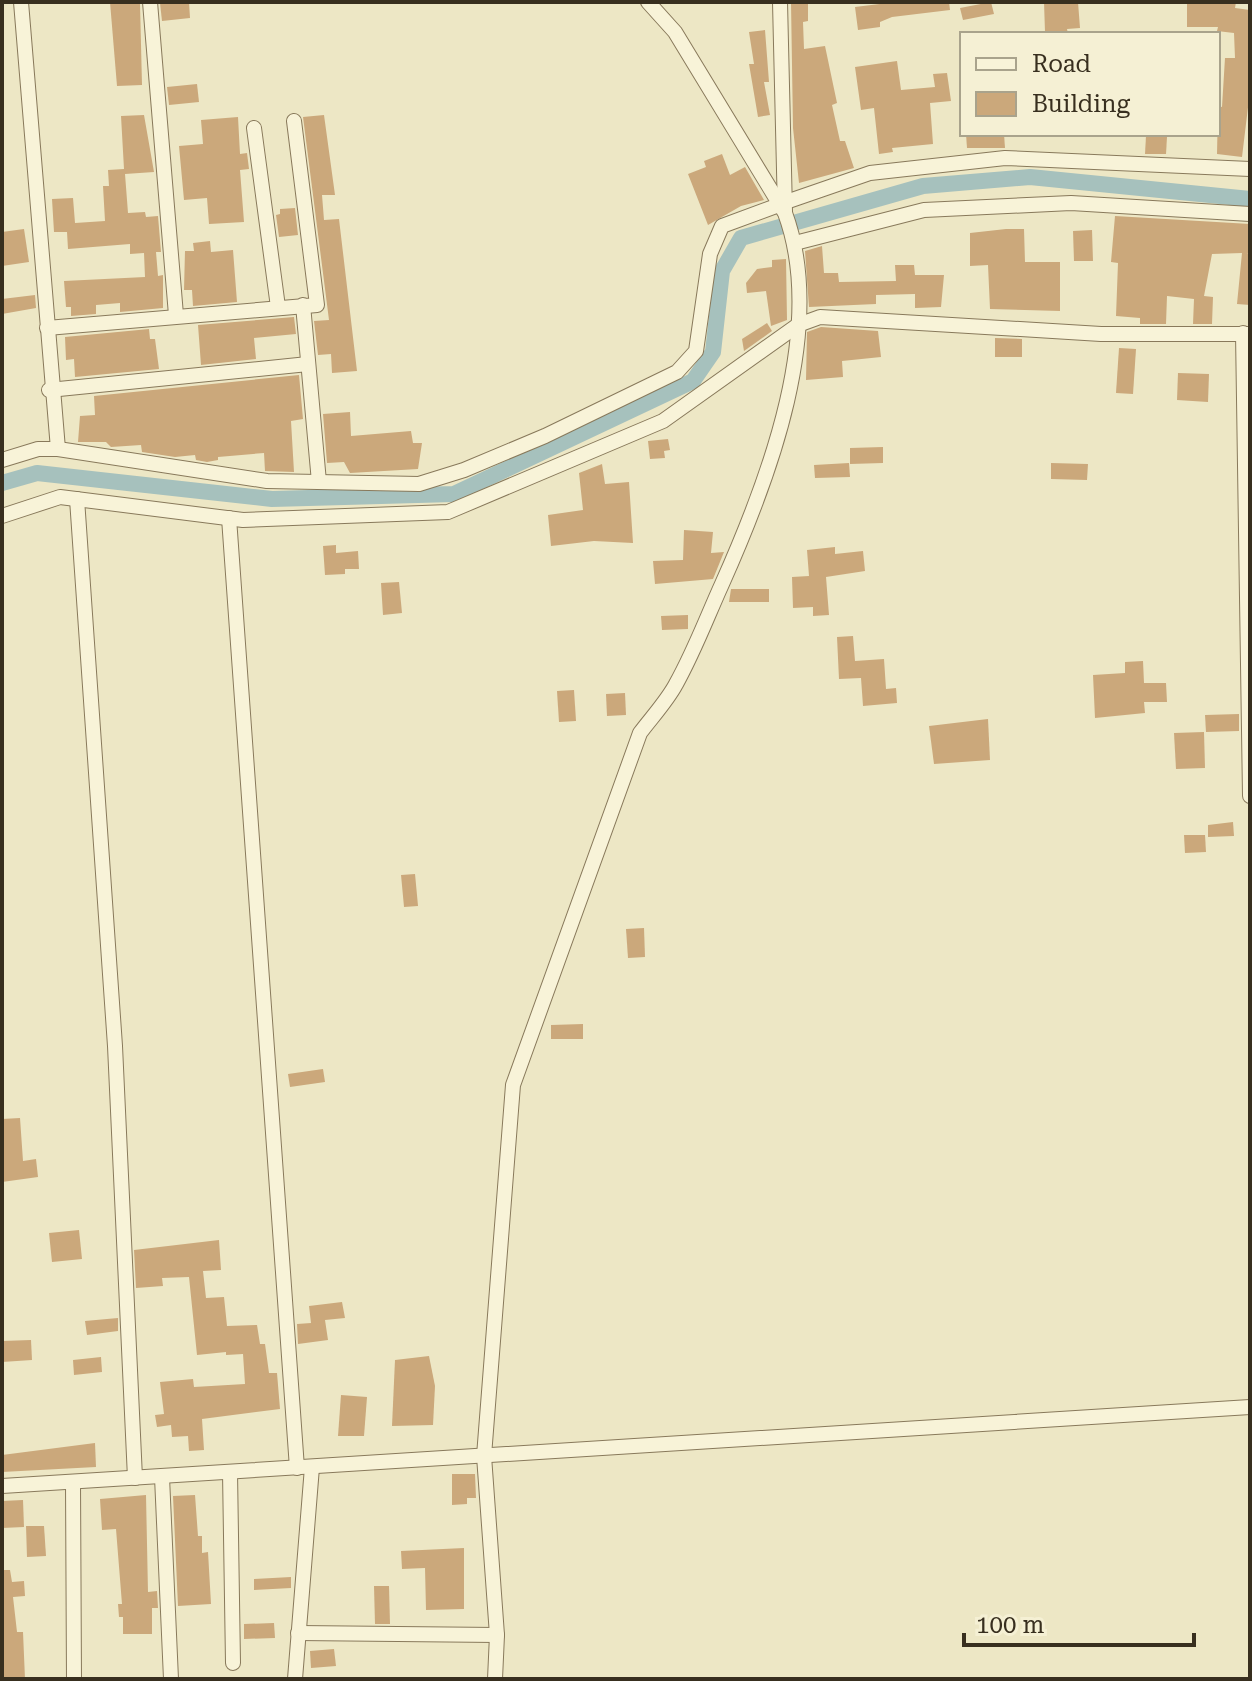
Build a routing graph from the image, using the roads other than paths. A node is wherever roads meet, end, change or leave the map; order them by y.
1 (21, 2) edge
2 (150, 2) edge
3 (648, 2) edge
4 (780, 2) edge
5 (294, 121) dead end
6 (254, 128) dead end
7 (1250, 169) edge
8 (784, 211) junction
9 (1250, 214) edge
10 (795, 243) junction
11 (303, 305) junction
12 (278, 307) junction
13 (176, 315) junction
14 (798, 325) junction
15 (47, 328) junction
16 (1246, 333) edge
17 (308, 364) junction
18 (51, 390) junction
19 (58, 449) junction
20 (2, 460) edge
21 (319, 482) junction
22 (77, 499) junction
23 (2, 516) edge
24 (229, 518) junction
25 (1248, 639) edge
26 (1250, 796) edge
27 (1250, 1407) edge
28 (484, 1456) junction
29 (305, 1467) junction
30 (230, 1472) junction
31 (162, 1477) junction
32 (135, 1478) junction
33 (73, 1483) junction
34 (2, 1486) edge
35 (298, 1633) junction
36 (497, 1635) junction
37 (233, 1663) dead end
38 (74, 1679) edge
39 (171, 1679) edge
40 (295, 1679) edge
41 (495, 1679) edge

1 - 15 street
2 - 13 street
3 - 8 street
4 - 8 street
5 - 11 street
6 - 12 street
7 - 8 street
8 - 10 street
8 - 21 street
9 - 10 street
10 - 14 street
11 - 12 street
11 - 17 street
12 - 13 street
13 - 15 street
14 - 16 street
14 - 24 street
14 - 28 street
15 - 18 street
16 - 25 street
17 - 18 street
17 - 21 street
18 - 19 street
19 - 20 street
19 - 21 street
22 - 23 street
22 - 24 street
22 - 32 street
24 - 29 street
25 - 26 street
27 - 28 street
28 - 29 street
28 - 36 street
29 - 30 street
29 - 35 street
30 - 31 street
30 - 37 street
31 - 32 street
31 - 39 street
32 - 33 street
33 - 34 street
33 - 38 street
35 - 36 street
35 - 40 street
36 - 41 street

